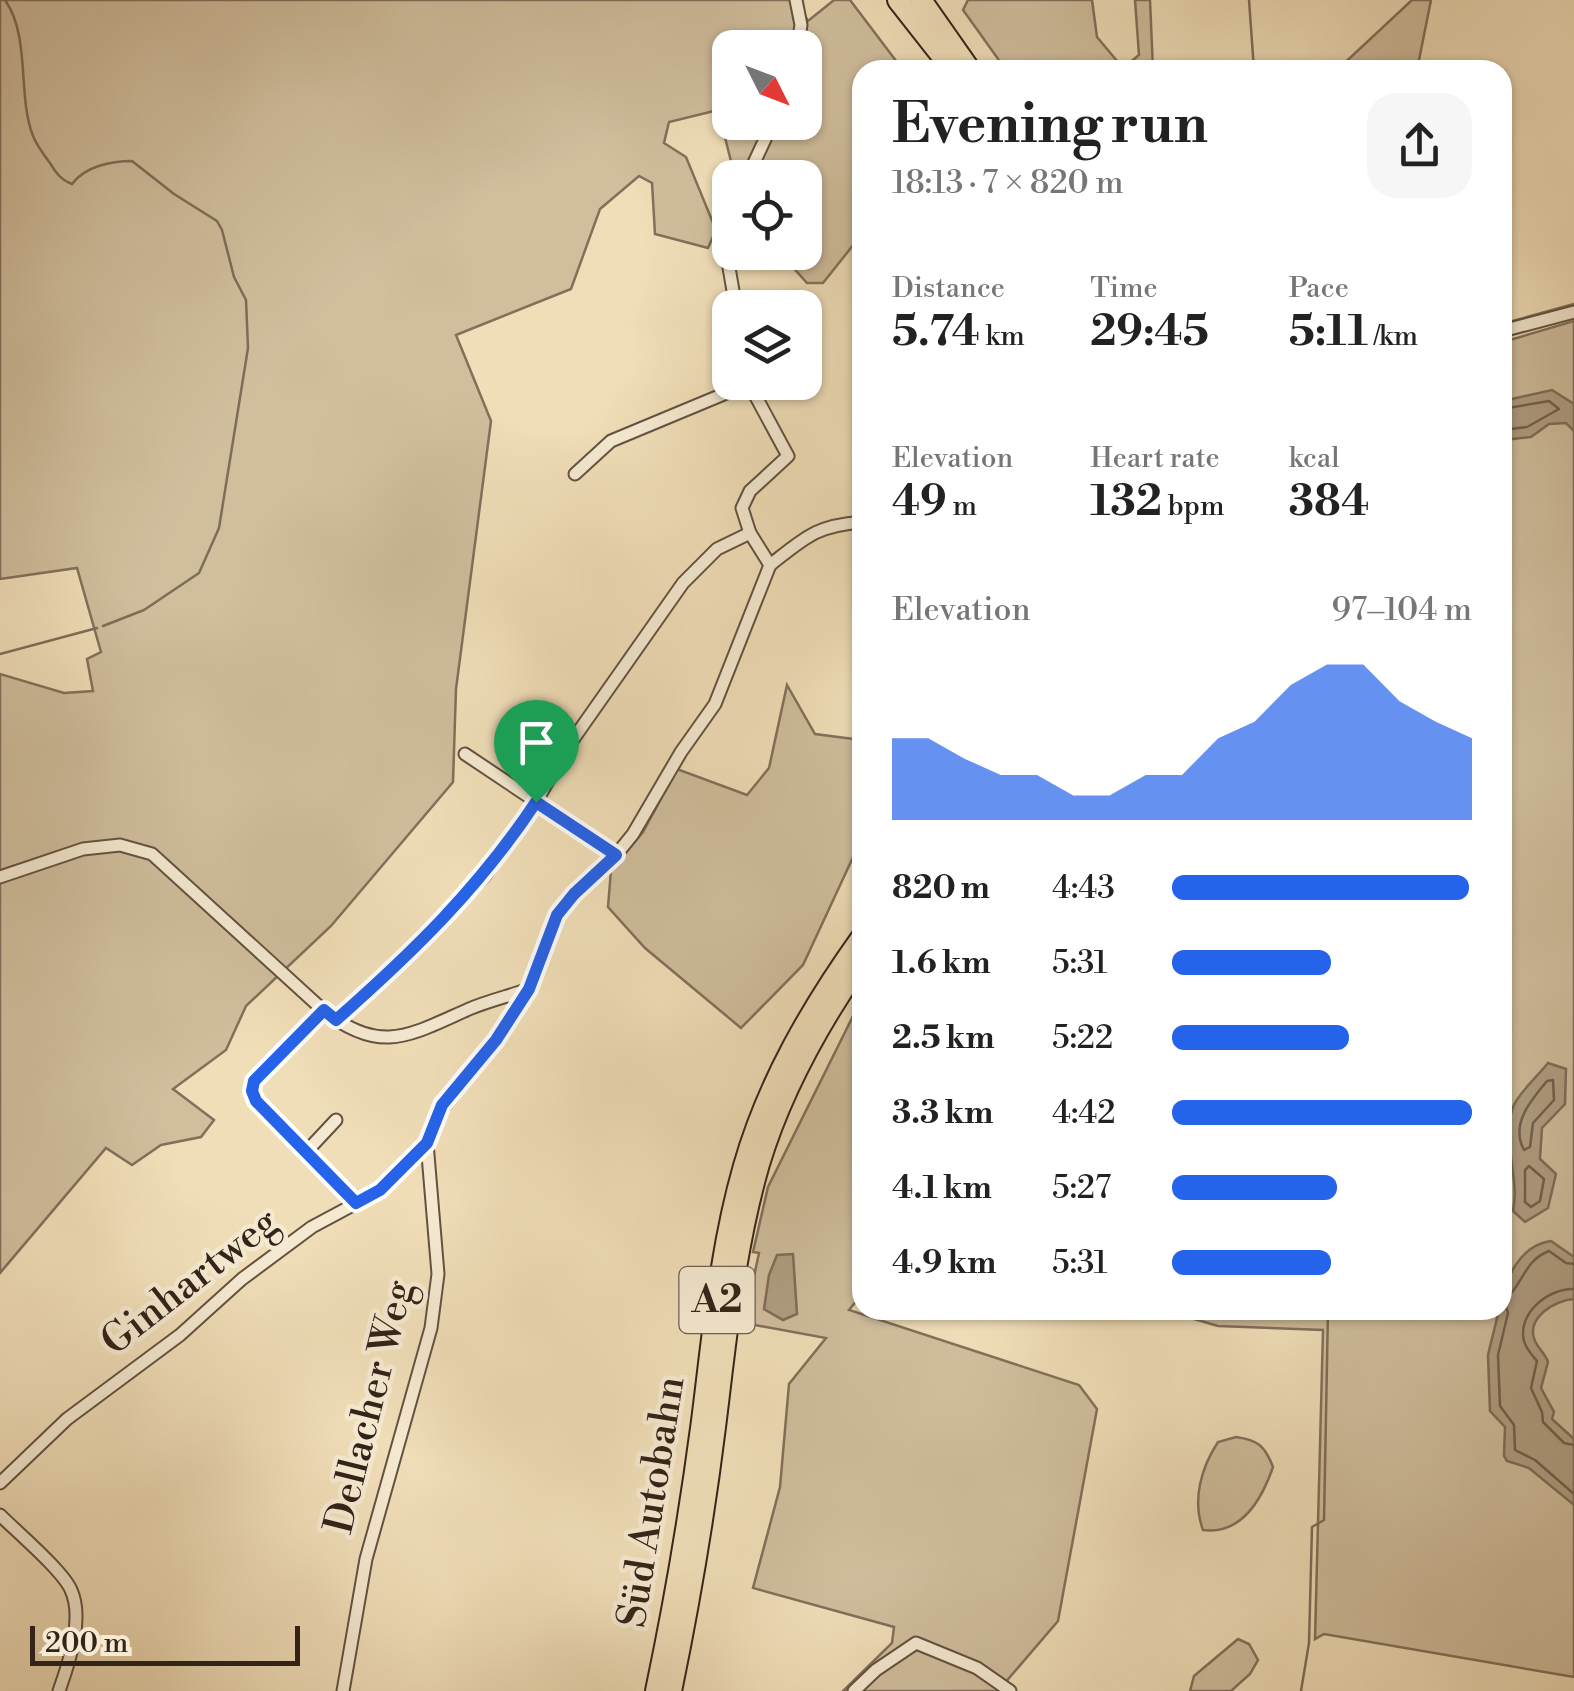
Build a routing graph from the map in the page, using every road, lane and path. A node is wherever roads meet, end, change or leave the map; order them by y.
1 (796, 0) edge
2 (898, 0) edge
3 (921, 0) edge
4 (800, 30) edge
5 (945, 60) edge
6 (963, 60) edge
7 (1574, 312) edge
8 (1512, 328) edge
9 (712, 398) edge
10 (757, 400) edge
11 (574, 474) dead end
12 (852, 523) edge
13 (750, 533) junction
14 (770, 565) junction
15 (465, 754) dead end
16 (536, 802) junction
17 (616, 855) junction
18 (0, 877) edge
19 (852, 950) edge
20 (852, 977) edge
21 (529, 989) junction
22 (324, 1010) junction
23 (336, 1020) junction
24 (336, 1120) dead end
25 (427, 1143) junction
26 (306, 1152) junction
27 (356, 1203) junction
28 (0, 1483) edge
29 (0, 1515) edge
30 (59, 1691) edge
31 (343, 1691) edge
32 (656, 1691) edge
33 (671, 1691) edge
34 (854, 1691) edge
35 (1010, 1691) edge

1 - 4 street
2 - 5 highway
3 - 6 highway
7 - 8 street
9 - 11 street
10 - 13 street
12 - 14 street
13 - 14 street
13 - 16 street
14 - 17 street, Dellacher Weg
15 - 16 street
16 - 17 street
16 - 23 street
17 - 21 street, Dellacher Weg
18 - 22 street
19 - 32 highway, Süd Autobahn / A2
20 - 33 highway, Süd Autobahn / A2
21 - 23 street
21 - 25 street, Dellacher Weg
22 - 23 street
22 - 26 street
24 - 26 street
25 - 27 street, Ginhartweg
25 - 31 street, Dellacher Weg
26 - 27 street
27 - 28 street, Ginhartweg
29 - 30 street
34 - 35 street

